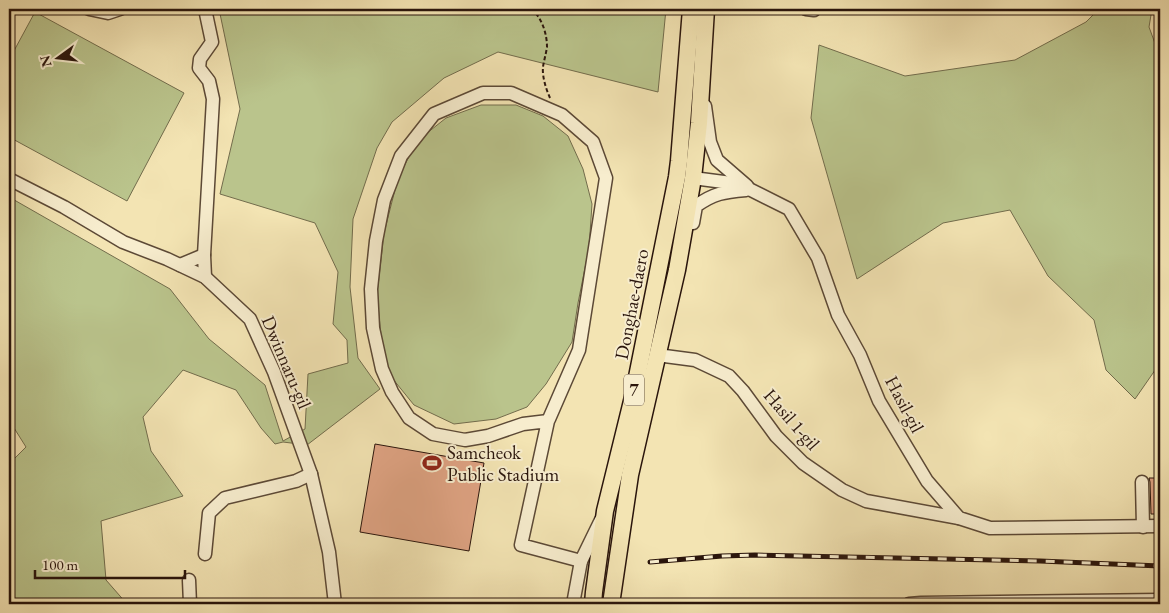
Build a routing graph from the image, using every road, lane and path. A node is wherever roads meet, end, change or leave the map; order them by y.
1 (89, 9) edge
2 (120, 9) edge
3 (205, 9) edge
4 (531, 9) edge
5 (691, 9) edge
6 (706, 9) edge
7 (806, 9) edge
8 (814, 9) edge
9 (704, 46) junction
10 (557, 113) junction
11 (685, 177) junction
12 (9, 179) edge
13 (751, 189) junction
14 (204, 255) junction
15 (180, 265) junction
16 (676, 270) junction
17 (205, 277) junction
18 (657, 355) junction
19 (548, 421) junction
20 (311, 474) junction
21 (1142, 482) dead end
22 (605, 511) junction
23 (959, 518) junction
24 (1144, 526) junction
25 (1160, 526) edge
26 (205, 554) dead end
27 (581, 561) junction
28 (189, 580) dead end
29 (1160, 600) edge
30 (190, 604) edge
31 (335, 604) edge
32 (573, 604) edge
33 (593, 604) edge
34 (611, 604) edge
35 (909, 604) edge

1 - 2 street
3 - 14 street
4 - 10 path
5 - 11 main road, Donghae-daero / 7
6 - 9 main road, Donghae-daero / 7
7 - 8 street
9 - 11 main road, Donghae-daero / 7
9 - 13 street
10 - 19 street
10 - 19 street
11 - 13 street, Hasil-gil
11 - 16 main road, Donghae-daero / 7
11 - 22 main road, Donghae-daero / 7
12 - 15 street, Dwinnaru-gil
13 - 16 street
13 - 23 street, Hasil-gil
14 - 15 street
14 - 17 street
15 - 17 street, Dwinnaru-gil
16 - 18 main road, Donghae-daero / 7
17 - 20 street, Dwinnaru-gil
18 - 23 street, Hasil 1-gil
18 - 34 main road, Donghae-daero / 7
19 - 27 street
20 - 26 street
20 - 31 street, Dwinnaru-gil
21 - 24 street
22 - 27 street
22 - 33 main road, Donghae-daero / 7
23 - 24 street
24 - 25 street
27 - 32 street
28 - 30 street
29 - 35 street

